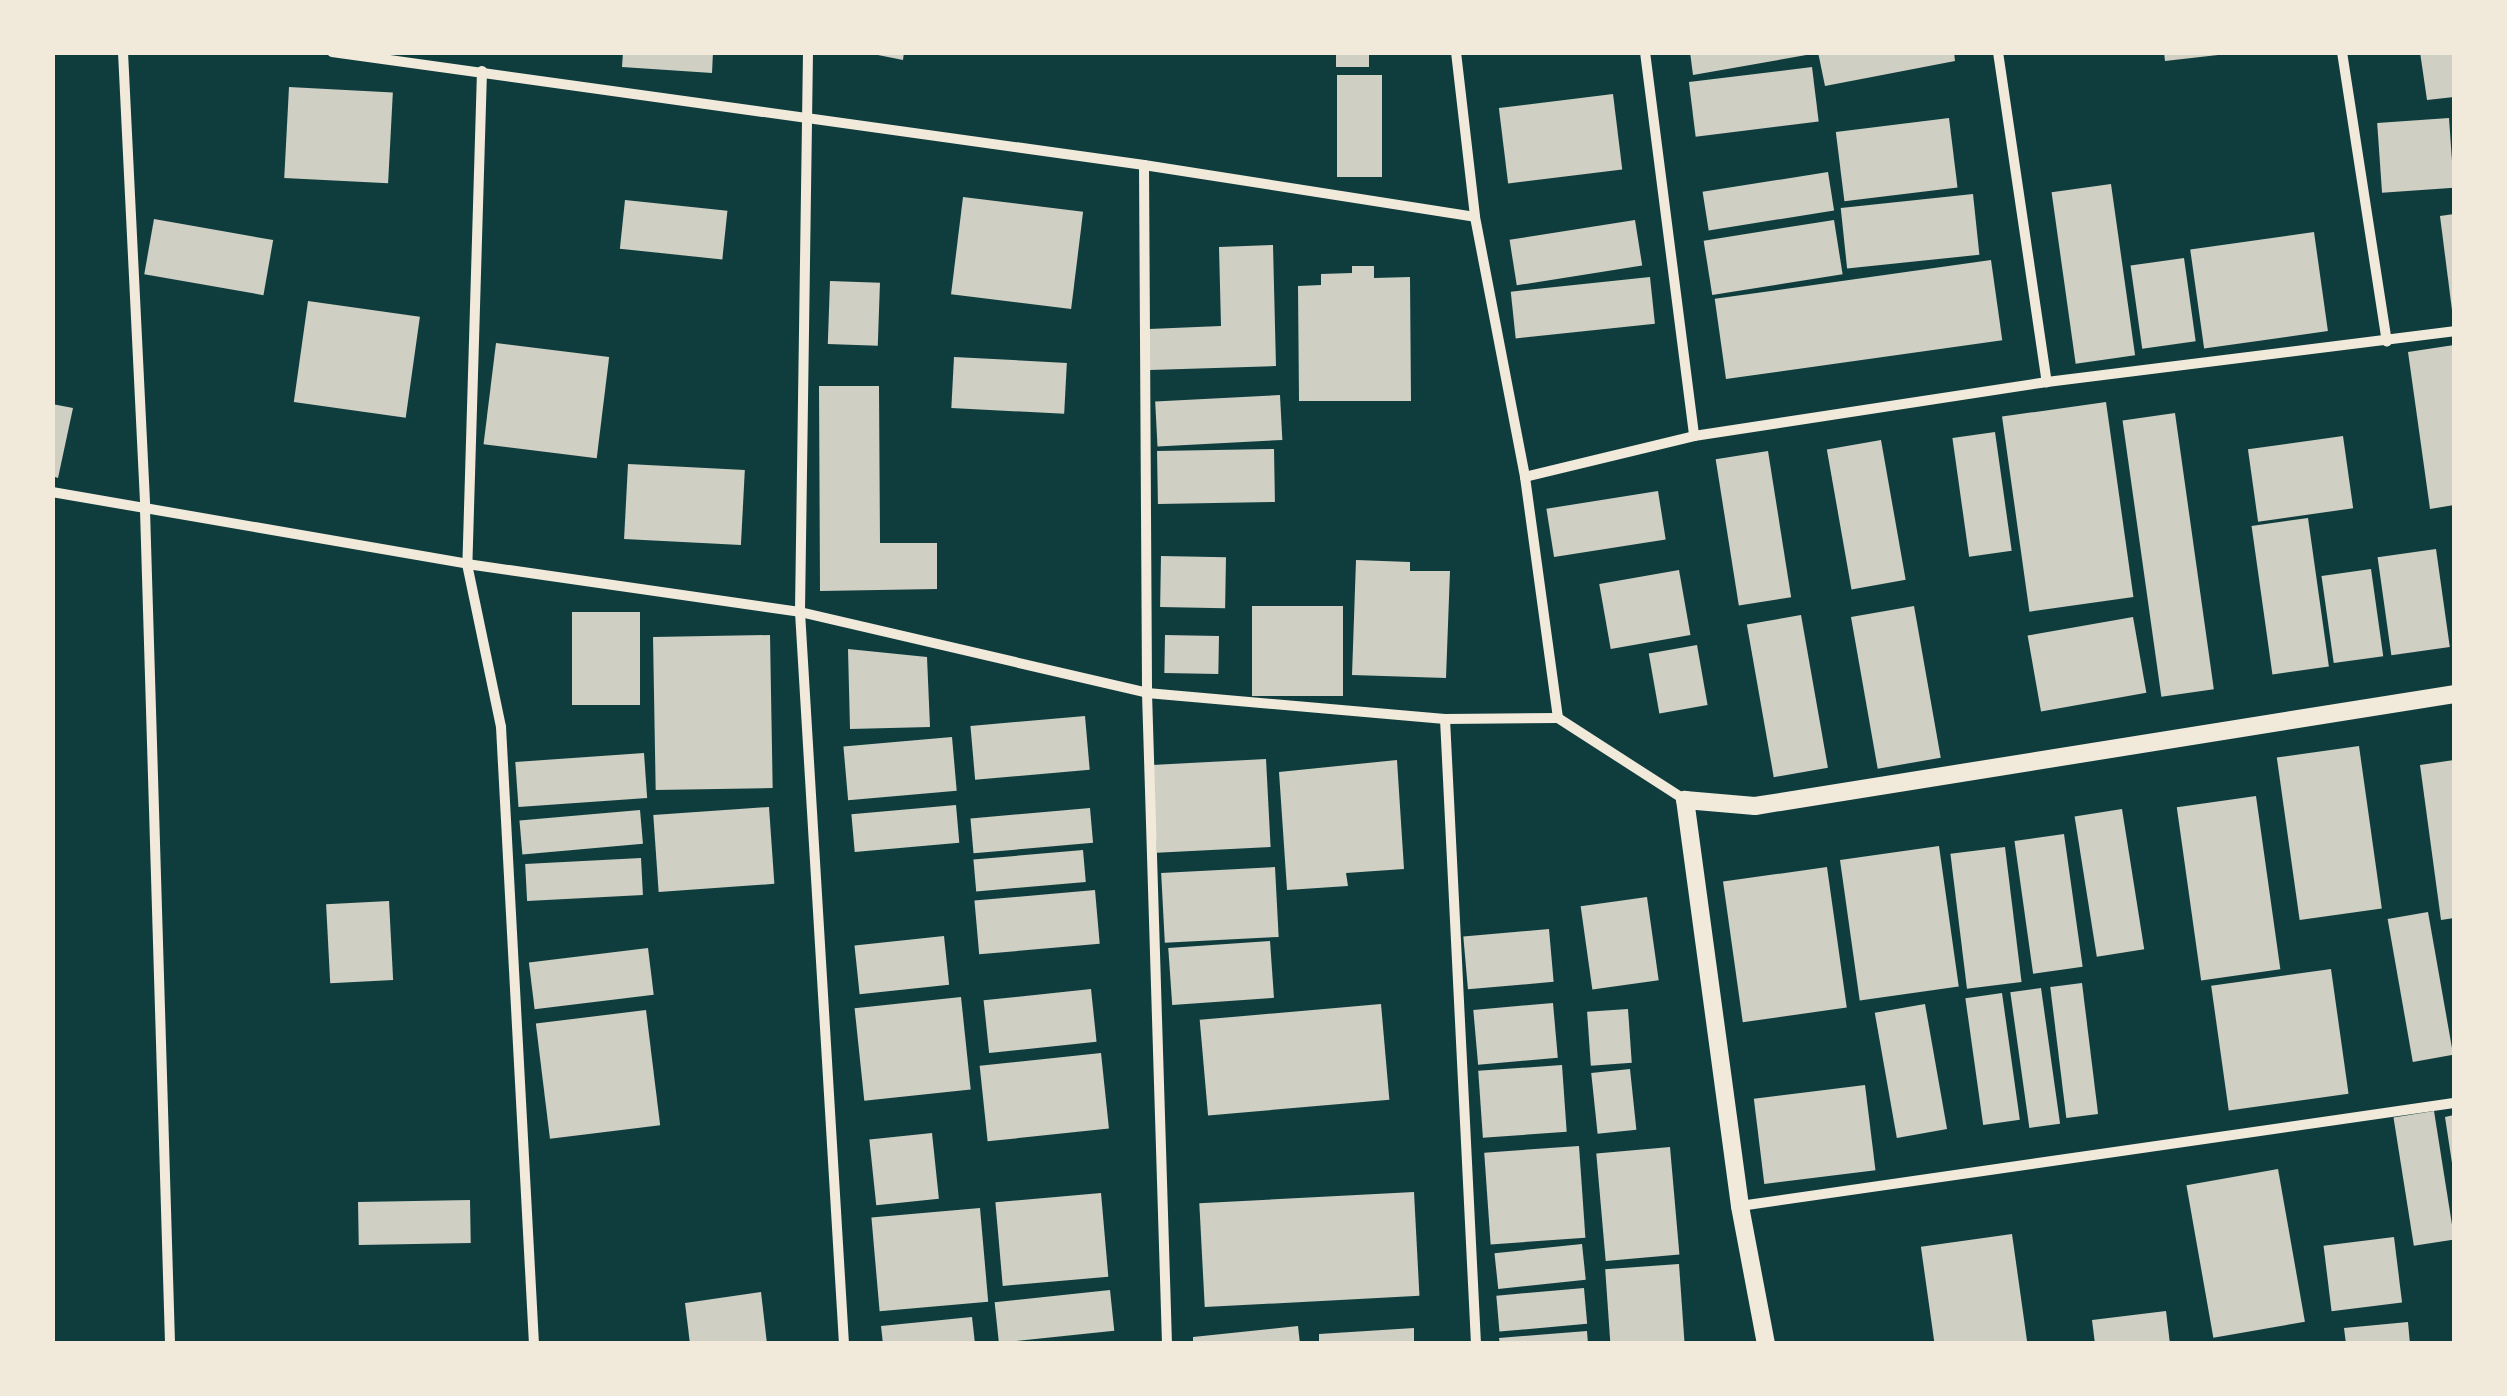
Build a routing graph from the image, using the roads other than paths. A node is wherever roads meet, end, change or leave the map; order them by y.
1 (123, 52) edge
2 (332, 52) edge
3 (808, 52) edge
4 (1456, 52) edge
5 (1645, 52) edge
6 (1998, 52) edge
7 (2342, 52) edge
8 (482, 70) junction
9 (809, 120) junction
10 (1144, 165) junction
11 (1475, 217) junction
12 (2454, 331) edge
13 (2387, 342) junction
14 (2047, 382) junction
15 (1694, 436) junction
16 (1524, 477) junction
17 (52, 492) edge
18 (145, 510) junction
19 (467, 564) junction
20 (800, 612) junction
21 (1147, 693) junction
22 (2454, 694) edge
23 (1558, 718) junction
24 (1444, 719) junction
25 (1685, 800) junction
26 (2454, 1103) edge
27 (1740, 1206) junction
28 (170, 1344) edge
29 (534, 1344) edge
30 (844, 1344) edge
31 (1167, 1344) edge
32 (1476, 1344) edge
33 (1766, 1344) edge

1 - 18 street
2 - 8 street
3 - 9 street
4 - 11 street
5 - 15 street
6 - 14 street
7 - 13 street
8 - 9 street
8 - 19 street
9 - 10 street
9 - 20 street
10 - 11 street
10 - 21 street
11 - 16 street
12 - 13 street
13 - 14 street
14 - 15 street
15 - 16 street
16 - 23 street
17 - 18 street
18 - 19 street
18 - 28 street
19 - 20 street
19 - 29 street
20 - 21 street
20 - 30 street
21 - 24 street
21 - 31 street
22 - 25 street
23 - 24 street
23 - 25 street
24 - 32 street
25 - 27 street
26 - 27 street
27 - 33 street

